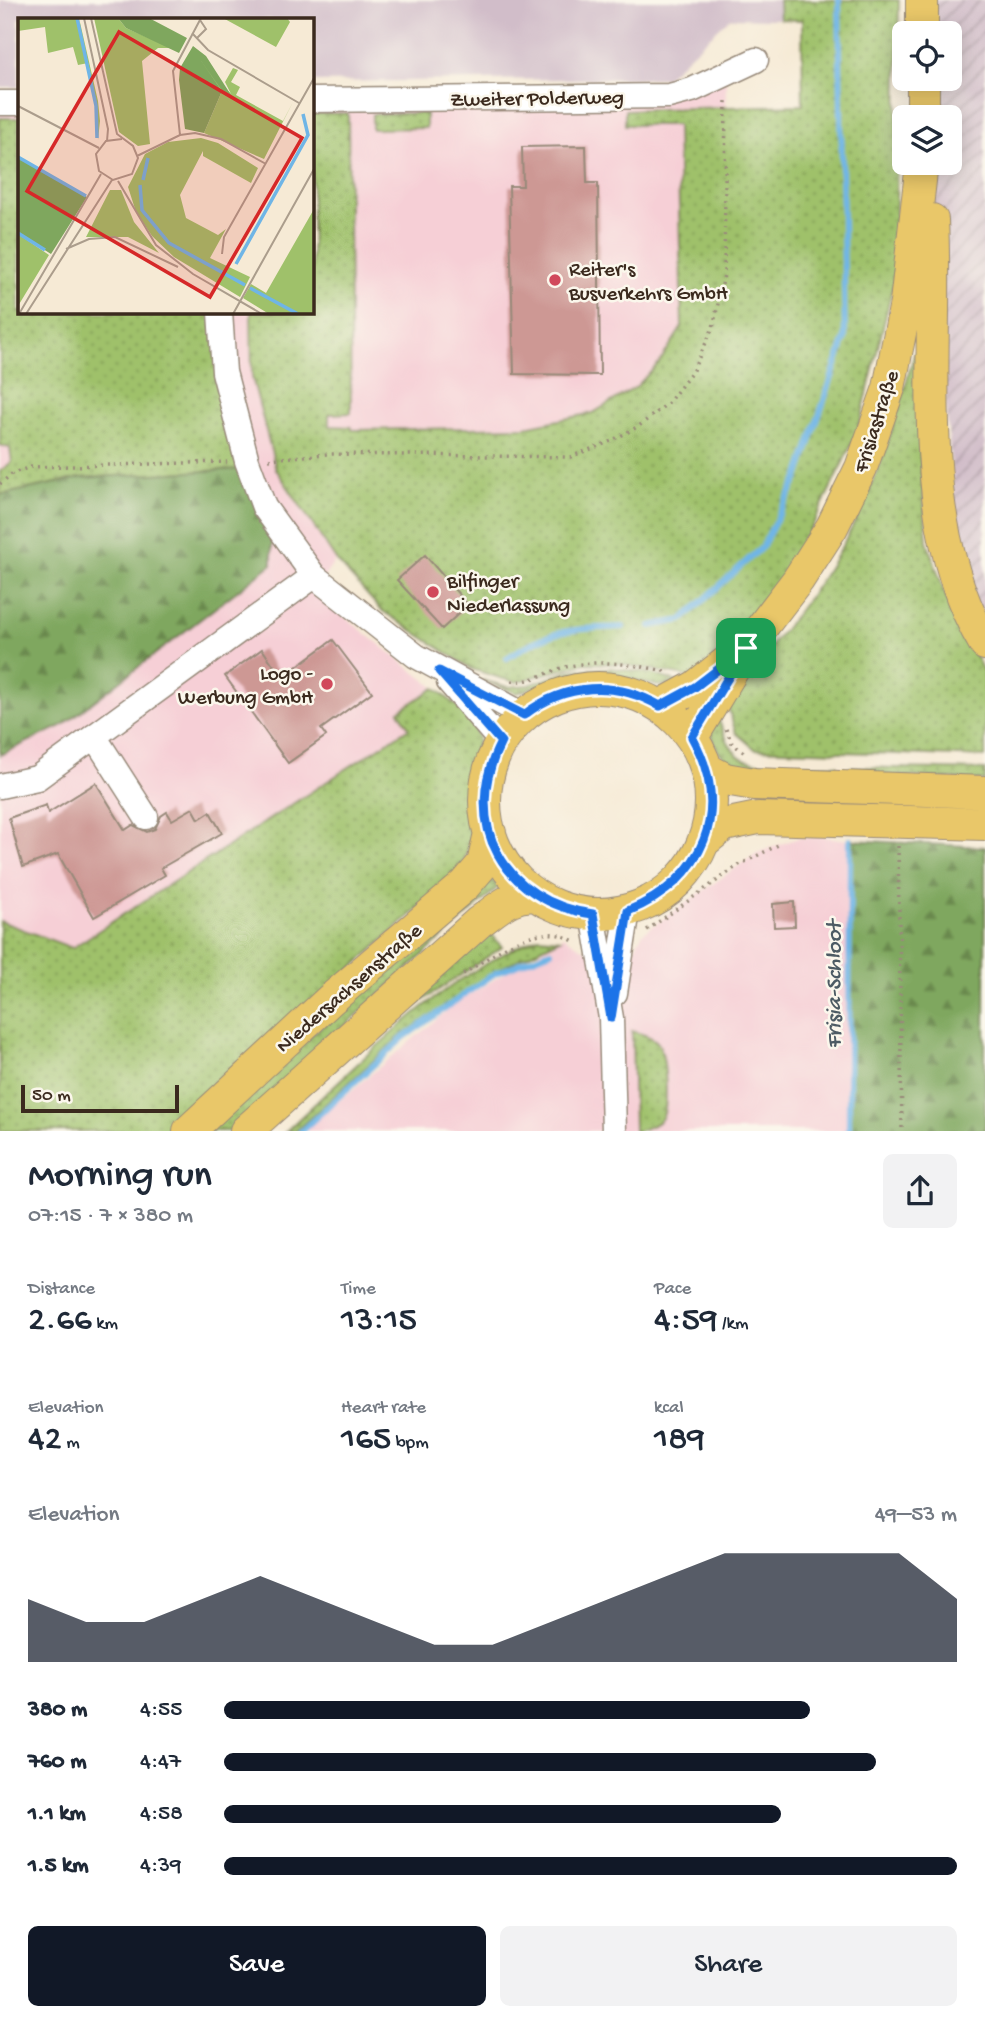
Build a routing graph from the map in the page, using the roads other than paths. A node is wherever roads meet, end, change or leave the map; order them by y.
1 (922, 0) edge
2 (922, 21) edge
3 (755, 60) dead end
4 (313, 100) edge
5 (0, 103) edge
6 (18, 103) edge
7 (922, 175) edge
8 (926, 175) edge
9 (220, 313) edge
10 (314, 576) junction
11 (985, 644) edge
12 (746, 648) junction
13 (439, 671) junction
14 (660, 706) junction
15 (524, 715) junction
16 (94, 736) junction
17 (692, 737) junction
18 (501, 742) junction
19 (706, 769) junction
20 (0, 786) edge
21 (985, 792) edge
22 (146, 817) dead end
23 (985, 824) edge
24 (490, 833) junction
25 (704, 842) junction
26 (537, 896) junction
27 (628, 911) junction
28 (593, 914) junction
29 (611, 1018) junction
30 (189, 1131) edge
31 (246, 1131) edge
32 (614, 1131) edge

1 - 2 main road
3 - 4 street, Zweiter Polderweg
5 - 6 street
7 - 12 main road, Frisiastraße
8 - 11 main road
9 - 10 street
10 - 13 street
10 - 16 street
12 - 14 main road, Frisiastraße
12 - 17 main road, Frisiastraße
13 - 15 street
13 - 18 street
14 - 15 main road, Niedersachsenstraße
14 - 17 main road, Niedersachsenstraße
15 - 18 main road, Niedersachsenstraße
16 - 20 street
16 - 22 street
17 - 19 main road, Niedersachsenstraße
18 - 24 main road, Niedersachsenstraße
19 - 21 main road
19 - 25 main road, Niedersachsenstraße
23 - 25 main road, Niedersachsenstraße
24 - 26 main road, Niedersachsenstraße
24 - 30 main road, Niedersachsenstraße
25 - 27 main road, Niedersachsenstraße
26 - 28 main road, Niedersachsenstraße
26 - 31 main road, Niedersachsenstraße
27 - 28 main road, Niedersachsenstraße
27 - 29 street
28 - 29 street
29 - 32 street

